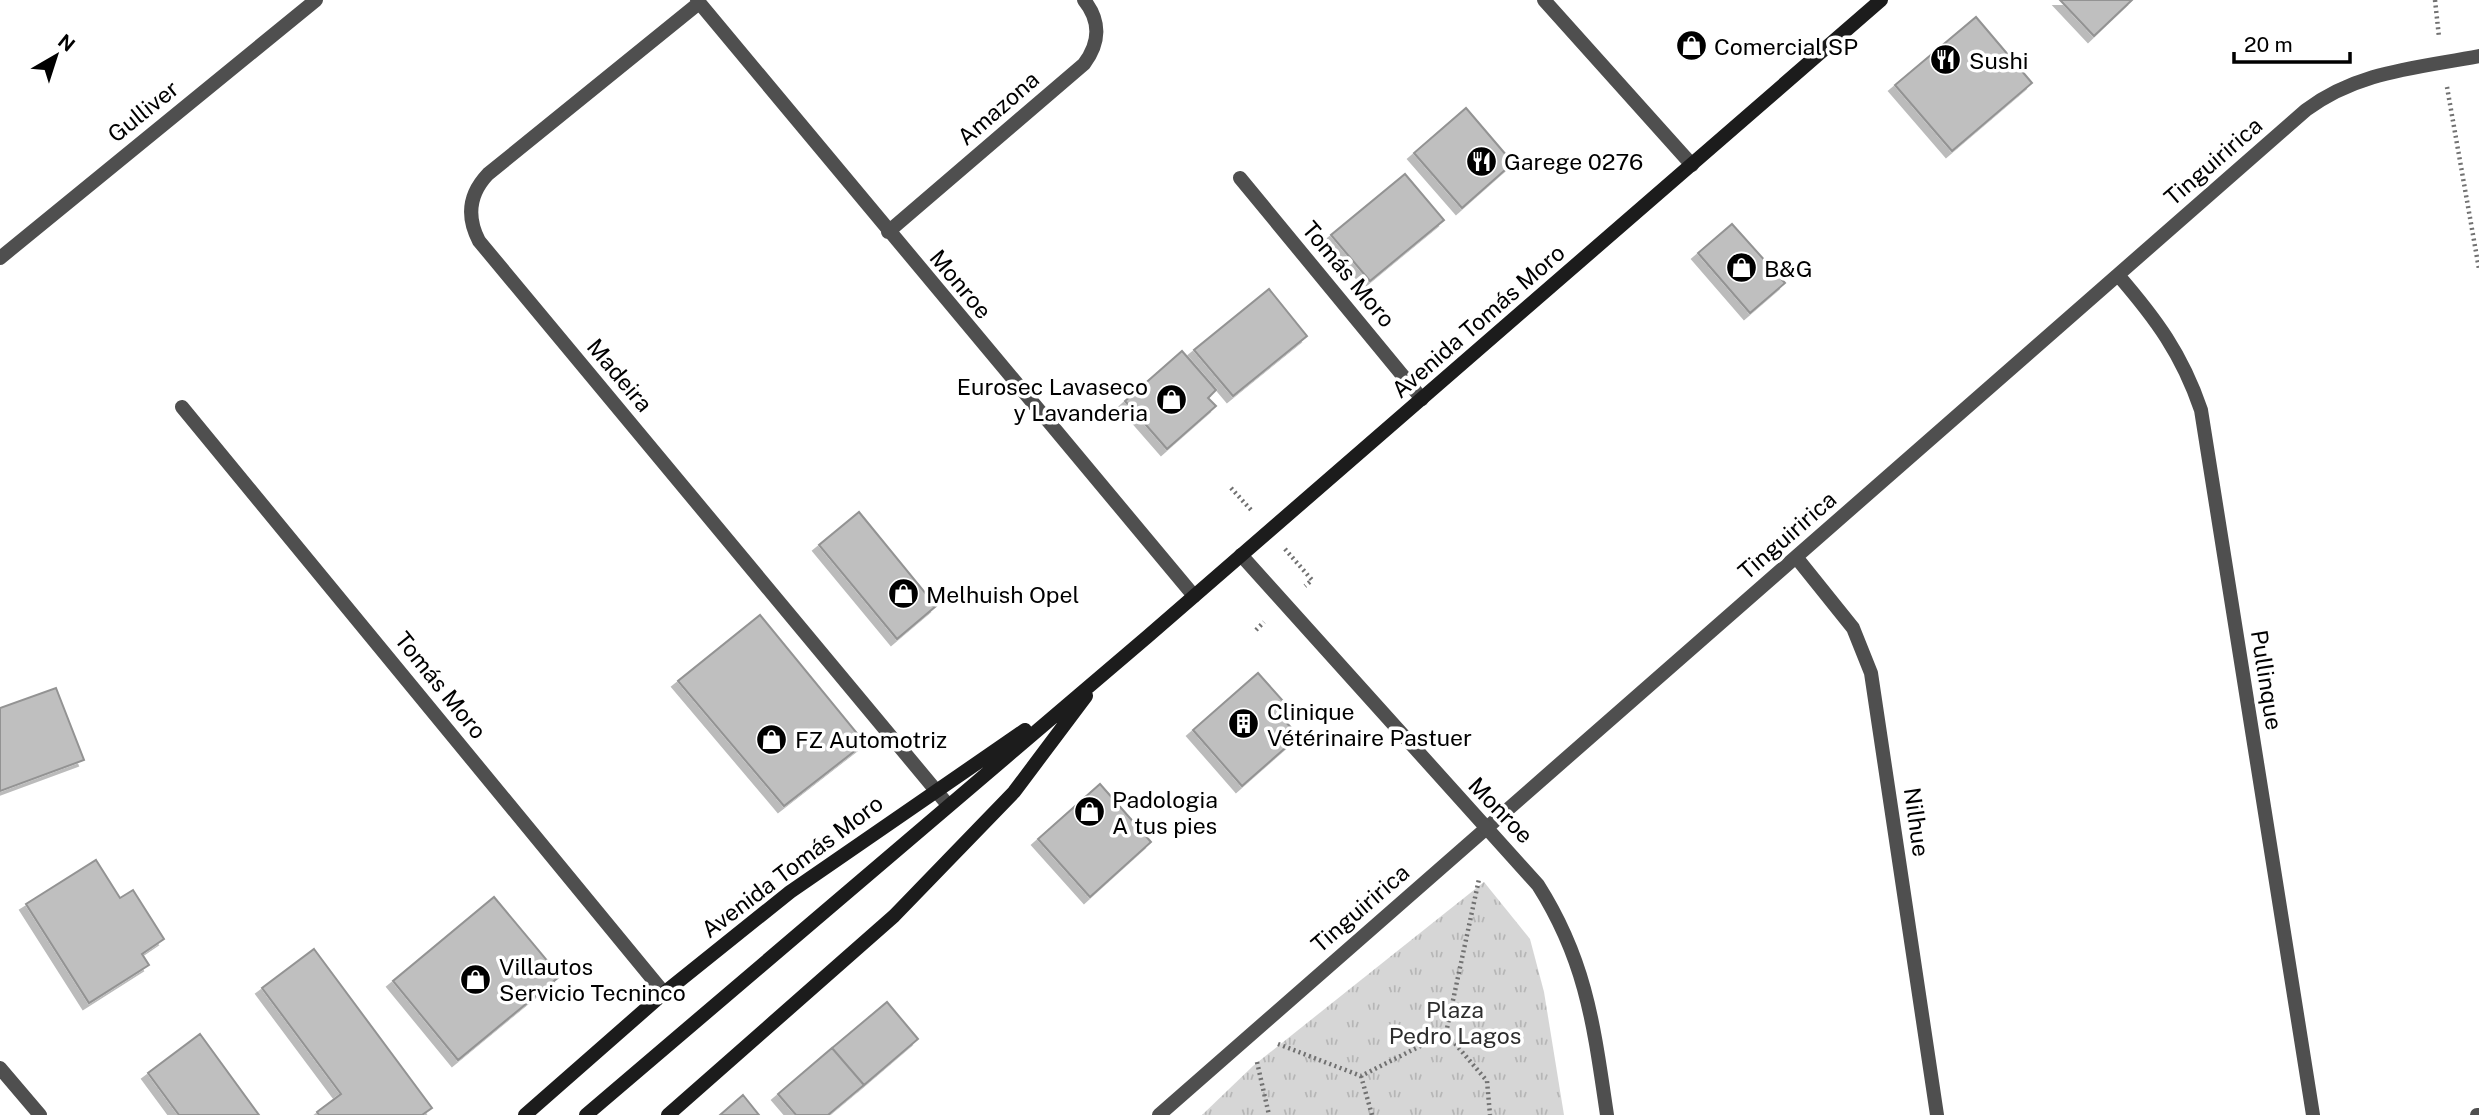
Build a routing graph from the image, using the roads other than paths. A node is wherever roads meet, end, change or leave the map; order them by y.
1 (316, 0) edge
2 (1084, 0) edge
3 (1544, 0) edge
4 (1881, 0) edge
5 (698, 2) edge
6 (2479, 56) edge
7 (1692, 165) junction
8 (1240, 178) dead end
9 (888, 232) junction
10 (0, 258) edge
11 (2118, 275) junction
12 (1422, 399) junction
13 (182, 407) dead end
14 (1241, 555) junction
15 (1796, 557) junction
16 (1194, 596) junction
17 (1102, 674) junction
18 (935, 789) junction
19 (948, 805) junction
20 (1485, 829) junction
21 (664, 993) junction
22 (0, 1068) edge
23 (40, 1115) edge
24 (525, 1115) edge
25 (586, 1115) edge
26 (668, 1115) edge
27 (1159, 1115) edge
28 (1607, 1115) edge
29 (1937, 1115) edge
30 (2313, 1115) edge

1 - 10 street, Gulliver
2 - 9 street, Amazona
3 - 7 street
4 - 7 main road, Avenida Tomás Moro
5 - 9 street, Monroe
5 - 18 street, Madeira
6 - 11 street, Tinguiririca
7 - 12 main road, Avenida Tomás Moro
8 - 12 street, Tomás Moro
9 - 16 street, Monroe
11 - 15 street, Tinguiririca
11 - 30 street, Pullinque
12 - 14 main road, Avenida Tomás Moro
13 - 21 street, Tomás Moro
14 - 16 main road, Avenida Tomás Moro
14 - 20 street, Monroe
15 - 20 street, Tinguiririca
15 - 29 street, Nilhue
16 - 17 main road, Avenida Tomás Moro
17 - 18 main road, Avenida Tomás Moro
17 - 19 main road, Avenida Tomás Moro
17 - 26 main road, Avenida Tomás Moro
18 - 19 street, Madeira
18 - 21 main road, Avenida Tomás Moro
19 - 25 main road, Avenida Tomás Moro
20 - 27 street, Tinguiririca
20 - 28 street, Monroe
21 - 24 main road, Avenida Tomás Moro
22 - 23 street

